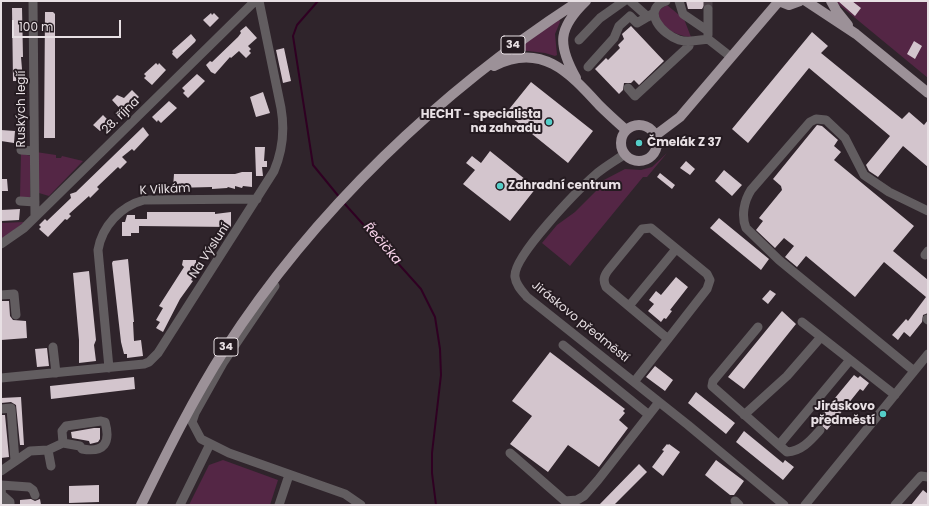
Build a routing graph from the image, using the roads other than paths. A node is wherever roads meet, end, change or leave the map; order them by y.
1 (255, 1) edge
2 (259, 1) edge
3 (579, 1) edge
4 (586, 1) edge
5 (624, 1) edge
6 (630, 1) edge
7 (666, 1) edge
8 (679, 1) edge
9 (779, 1) edge
10 (800, 1) edge
11 (806, 1) edge
12 (831, 1) edge
13 (35, 5) edge
14 (708, 9) tunnel mouth
15 (651, 15) junction
16 (856, 34) junction
17 (708, 35) junction
18 (579, 40) dead end
19 (690, 42) junction
20 (732, 57) junction
21 (588, 67) dead end
22 (469, 80) junction
23 (578, 82) junction
24 (628, 88) dead end
25 (928, 93) edge
26 (626, 130) junction
27 (656, 135) junction
28 (21, 150) dead end
29 (34, 151) junction
30 (625, 154) junction
31 (257, 199) junction
32 (20, 201) dead end
33 (35, 202) junction
34 (928, 211) edge
35 (35, 216) junction
36 (316, 229) junction
37 (1, 247) edge
38 (676, 249) junction
39 (1, 296) edge
40 (629, 306) junction
41 (16, 315) dead end
42 (802, 322) dead end
43 (758, 327) dead end
44 (822, 337) junction
45 (668, 339) junction
46 (564, 345) dead end
47 (54, 347) dead end
48 (927, 358) edge
49 (850, 360) junction
50 (110, 368) junction
51 (914, 371) junction
52 (56, 373) junction
53 (1, 378) edge
54 (634, 382) junction
55 (895, 395) junction
56 (659, 402) junction
57 (1, 409) edge
58 (649, 415) junction
59 (744, 415) junction
60 (820, 430) dead end
61 (63, 443) junction
62 (210, 444) junction
63 (779, 445) junction
64 (48, 450) junction
65 (510, 453) dead end
66 (15, 461) junction
67 (51, 466) dead end
68 (1, 471) edge
69 (289, 475) junction
70 (928, 477) edge
71 (1, 486) edge
72 (35, 495) dead end
73 (2, 499) edge
74 (810, 503) edge
75 (10, 505) edge
76 (141, 505) edge
77 (180, 505) edge
78 (280, 505) edge
79 (361, 505) edge
80 (784, 505) edge
81 (895, 505) edge

1 - 35 street, 28. října
2 - 31 street, Na Výsluní
3 - 22 main road, 34
4 - 23 main road
5 - 18 street
6 - 15 street
7 - 15 street
8 - 17 street
9 - 10 main road
9 - 20 main road
11 - 16 main road
12 - 16 main road
13 - 29 street, Ruských legií
14 - 17 street
15 - 19 street
15 - 21 street
16 - 25 main road
17 - 19 street
17 - 20 street
19 - 24 street
20 - 27 main road
22 - 23 main road
22 - 36 main road, 34
23 - 26 main road
26 - 27 main road
26 - 30 main road
27 - 30 main road
28 - 29 street
29 - 33 street, Ruských legií
30 - 54 street, Jiráskovo předměstí
31 - 50 street, Na Výsluní
31 - 50 street, K Vilkám
32 - 33 street
33 - 35 street, Ruských legií
34 - 51 street
35 - 37 street, 28. října
36 - 62 street
36 - 76 main road, 34
38 - 40 street
38 - 40 street
38 - 45 street
39 - 41 street
40 - 45 street
42 - 44 street
43 - 59 street
44 - 49 street
44 - 59 street
45 - 54 street
46 - 58 street
47 - 52 street
48 - 51 street
49 - 55 street
49 - 63 street
50 - 52 street, Na Výsluní
51 - 55 street
52 - 53 street, Na Výsluní
54 - 56 street, Jiráskovo předměstí
55 - 74 street
56 - 58 street
56 - 80 street, Jiráskovo předměstí
57 - 66 street
58 - 65 street
59 - 63 street
60 - 63 street
61 - 61 street
61 - 64 street
62 - 69 street
62 - 77 street
64 - 66 street
64 - 67 street
66 - 68 street
69 - 78 street
69 - 79 street
70 - 81 street
71 - 72 street
71 - 73 street
73 - 75 street

